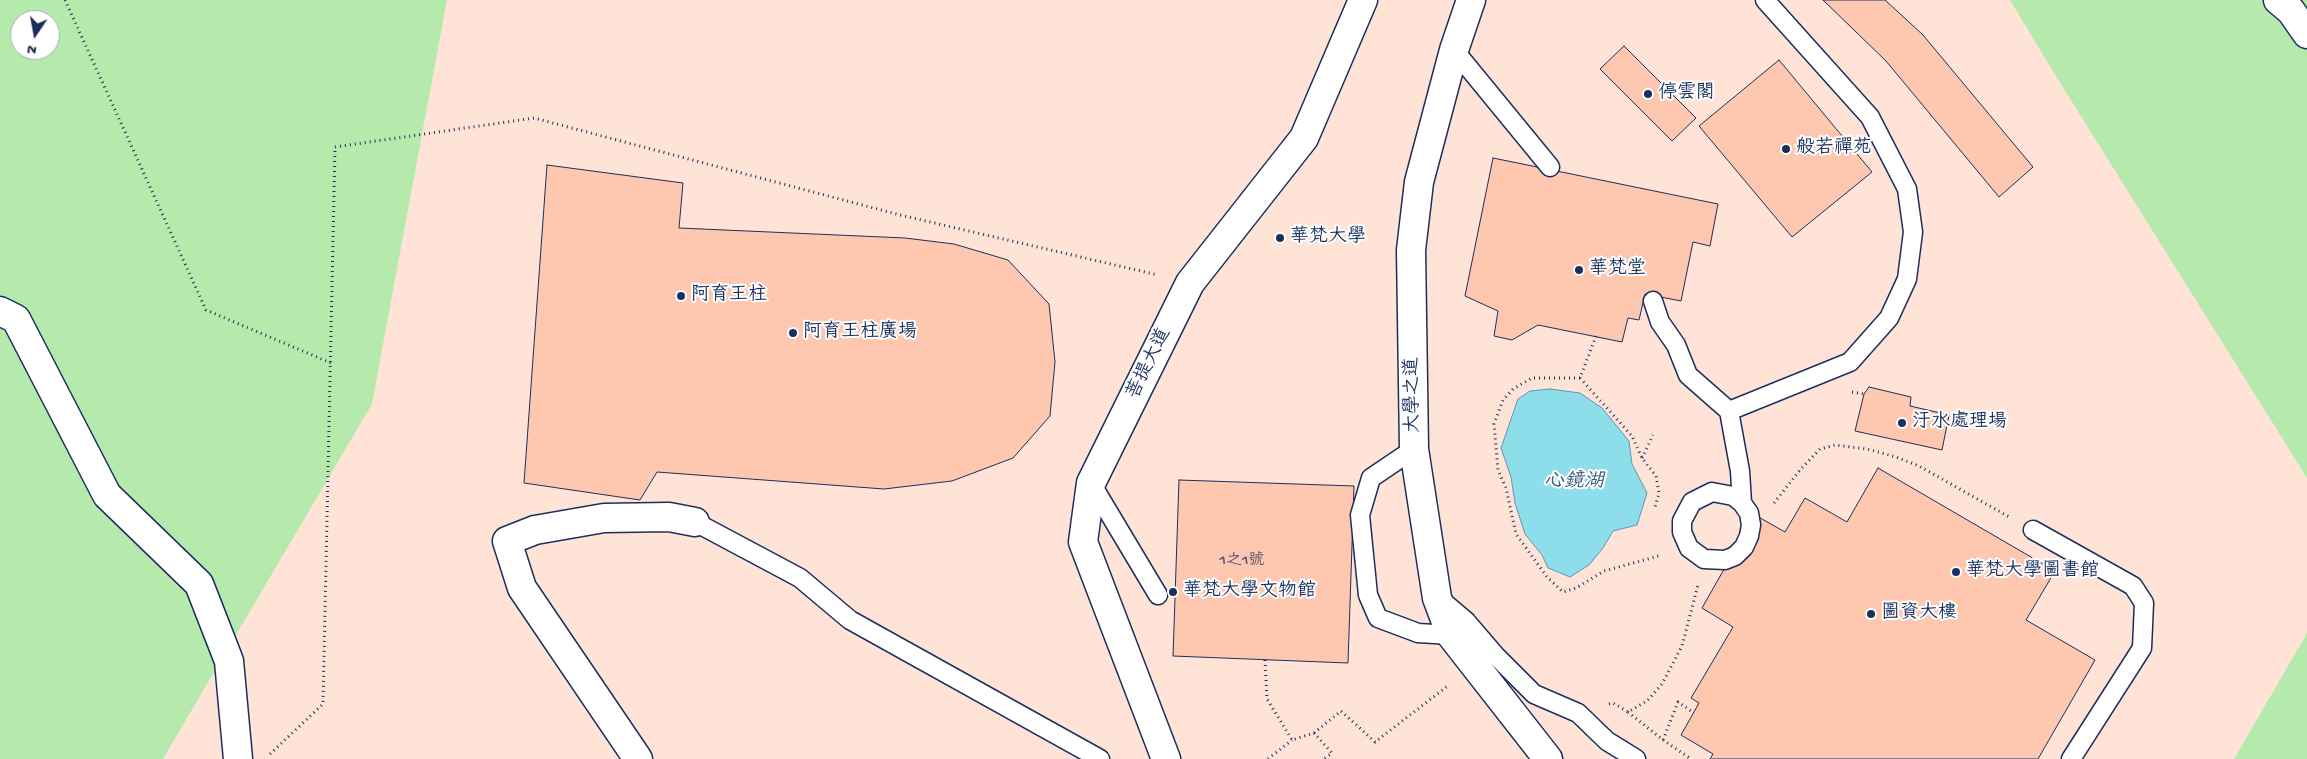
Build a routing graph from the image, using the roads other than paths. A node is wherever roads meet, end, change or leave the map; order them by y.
1 (1363, 0) edge
2 (1471, 0) edge
3 (1764, 0) edge
4 (2278, 0) edge
5 (2307, 34) edge
6 (1454, 50) junction
7 (1550, 167) dead end
8 (1653, 300) dead end
9 (0, 311) edge
10 (1730, 411) junction
11 (1414, 449) junction
12 (1091, 483) junction
13 (1742, 503) junction
14 (696, 522) joint
15 (2033, 530) road end
16 (1158, 596) dead end
17 (1437, 598) junction
18 (1451, 635) junction
19 (238, 759) edge
20 (638, 759) edge
21 (1100, 759) edge
22 (1166, 759) edge
23 (1548, 759) edge
24 (1636, 759) edge
25 (2072, 759) edge

1 - 12 street, 菩提大道
2 - 6 street, 大學之道
3 - 10 lane
4 - 5 street
6 - 7 lane
6 - 11 street, 大學之道
8 - 10 lane
9 - 19 street
10 - 13 lane
11 - 17 street, 大學之道
11 - 18 lane
12 - 16 lane
12 - 22 street, 菩提大道
13 - 13 lane
14 - 20 street
14 - 21 lane
15 - 25 lane
17 - 18 street, 大學之道
17 - 24 lane
18 - 23 street, 大學之道

